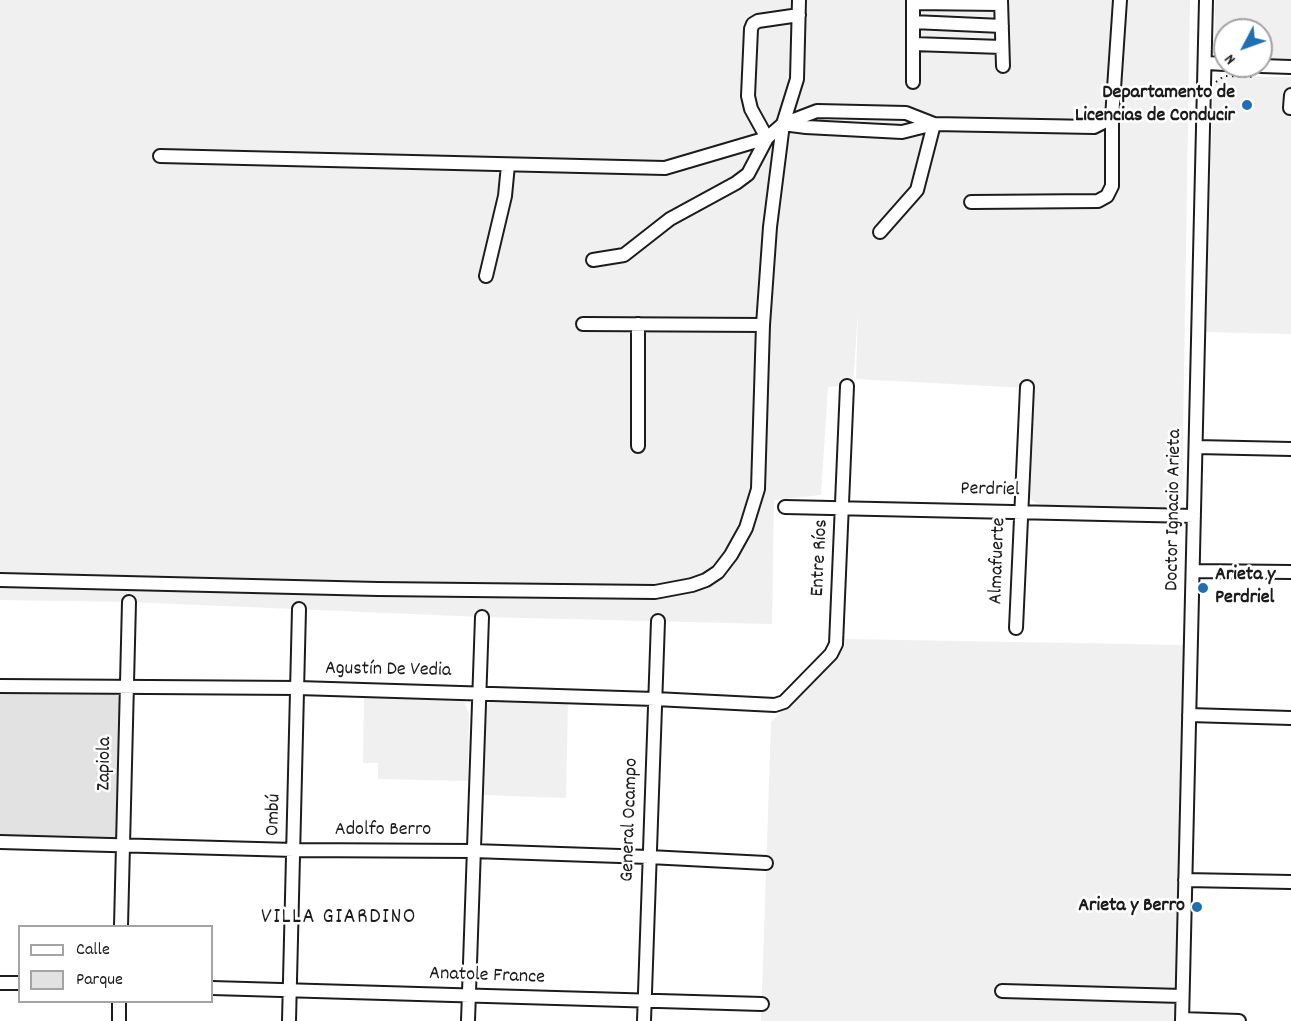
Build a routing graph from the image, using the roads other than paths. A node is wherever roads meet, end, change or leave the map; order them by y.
1 (799, 0) edge
2 (1120, 0) edge
3 (1206, 0) edge
4 (913, 1) edge
5 (1001, 2) edge
6 (799, 15) junction
7 (913, 22) junction
8 (1002, 26) junction
9 (913, 45) junction
10 (1002, 47) junction
11 (1206, 63) junction
12 (1213, 63) edge
13 (1003, 66) dead end
14 (1291, 67) edge
15 (1273, 69) edge
16 (914, 82) dead end
17 (1291, 95) edge
18 (1291, 107) edge
19 (1291, 114) edge
20 (1112, 118) junction
21 (783, 124) junction
22 (934, 124) junction
23 (767, 138) junction
24 (160, 156) dead end
25 (508, 165) junction
26 (971, 202) dead end
27 (880, 232) dead end
28 (593, 260) dead end
29 (486, 276) dead end
30 (583, 324) dead end
31 (638, 324) junction
32 (763, 325) junction
33 (847, 386) dead end
34 (1027, 387) dead end
35 (638, 446) dead end
36 (1196, 447) junction
37 (1291, 449) edge
38 (785, 507) dead end
39 (843, 507) junction
40 (1020, 511) junction
41 (1194, 516) junction
42 (1193, 571) junction
43 (1291, 572) edge
44 (0, 580) edge
45 (129, 602) dead end
46 (299, 609) dead end
47 (482, 617) dead end
48 (658, 621) dead end
49 (1016, 628) dead end
50 (0, 686) edge
51 (127, 687) junction
52 (298, 688) junction
53 (479, 693) junction
54 (655, 699) junction
55 (775, 705) joint
56 (1189, 715) junction
57 (1291, 718) edge
58 (0, 842) edge
59 (124, 846) junction
60 (294, 850) junction
61 (473, 851) junction
62 (649, 857) junction
63 (766, 863) dead end
64 (1185, 880) junction
65 (1291, 882) edge
66 (122, 925) edge
67 (0, 983) edge
68 (18, 983) edge
69 (213, 988) edge
70 (290, 990) junction
71 (1002, 991) dead end
72 (468, 996) junction
73 (1182, 996) junction
74 (645, 1000) junction
75 (119, 1003) edge
76 (762, 1004) dead end
77 (1182, 1020) edge
78 (119, 1021) edge
79 (290, 1021) edge
80 (468, 1021) edge
81 (644, 1021) edge
82 (1239, 1021) edge

1 - 6 street
2 - 20 street
3 - 11 street, Doctor Ignacio Arieta
4 - 5 street
4 - 7 street
5 - 8 street
6 - 21 street
6 - 23 street
7 - 8 street
7 - 9 street
8 - 10 street
9 - 10 street
9 - 16 street
10 - 13 street
11 - 12 street
11 - 36 street, Doctor Ignacio Arieta
14 - 15 street
17 - 18 street
18 - 19 street
20 - 22 street
20 - 26 street
21 - 22 street
21 - 22 street
21 - 23 street
21 - 32 street
22 - 27 street
23 - 25 street
23 - 28 street
24 - 25 street
25 - 29 street
30 - 31 street
31 - 32 street
31 - 35 street
32 - 44 street
33 - 39 street, Entre Ríos
34 - 40 street, Almafuerte
36 - 37 street
36 - 41 street, Doctor Ignacio Arieta
38 - 39 street, Perdriel
39 - 40 street, Perdriel
39 - 55 street, Entre Ríos
40 - 41 street, Perdriel
40 - 49 street, Almafuerte
41 - 42 street, Doctor Ignacio Arieta
42 - 43 street
42 - 56 street, Doctor Ignacio Arieta
45 - 51 street, Zapiola
46 - 52 street, Ombú
47 - 53 street
48 - 54 street, General Ocampo
50 - 51 street, Agustín De Vedia
51 - 52 street, Agustín De Vedia
51 - 59 street, Zapiola
52 - 53 street, Agustín De Vedia
52 - 60 street, Ombú
53 - 54 street, Agustín De Vedia
53 - 61 street
54 - 55 street, Agustín De Vedia
54 - 62 street, General Ocampo
56 - 57 street
56 - 64 street, Doctor Ignacio Arieta
58 - 59 street, Adolfo Berro
59 - 60 street, Adolfo Berro
59 - 66 street, Zapiola
60 - 61 street, Adolfo Berro
60 - 70 street, Ombú
61 - 62 street, Adolfo Berro
61 - 72 street
62 - 63 street, Adolfo Berro
62 - 74 street, General Ocampo
64 - 65 street
64 - 73 street, Doctor Ignacio Arieta
67 - 68 street
69 - 70 street, Anatole France
70 - 72 street, Anatole France
70 - 79 street, Ombú
71 - 73 street
72 - 74 street, Anatole France
72 - 80 street
73 - 77 street, Doctor Ignacio Arieta
74 - 76 street, Anatole France
74 - 81 street, General Ocampo
75 - 78 street
77 - 82 street

